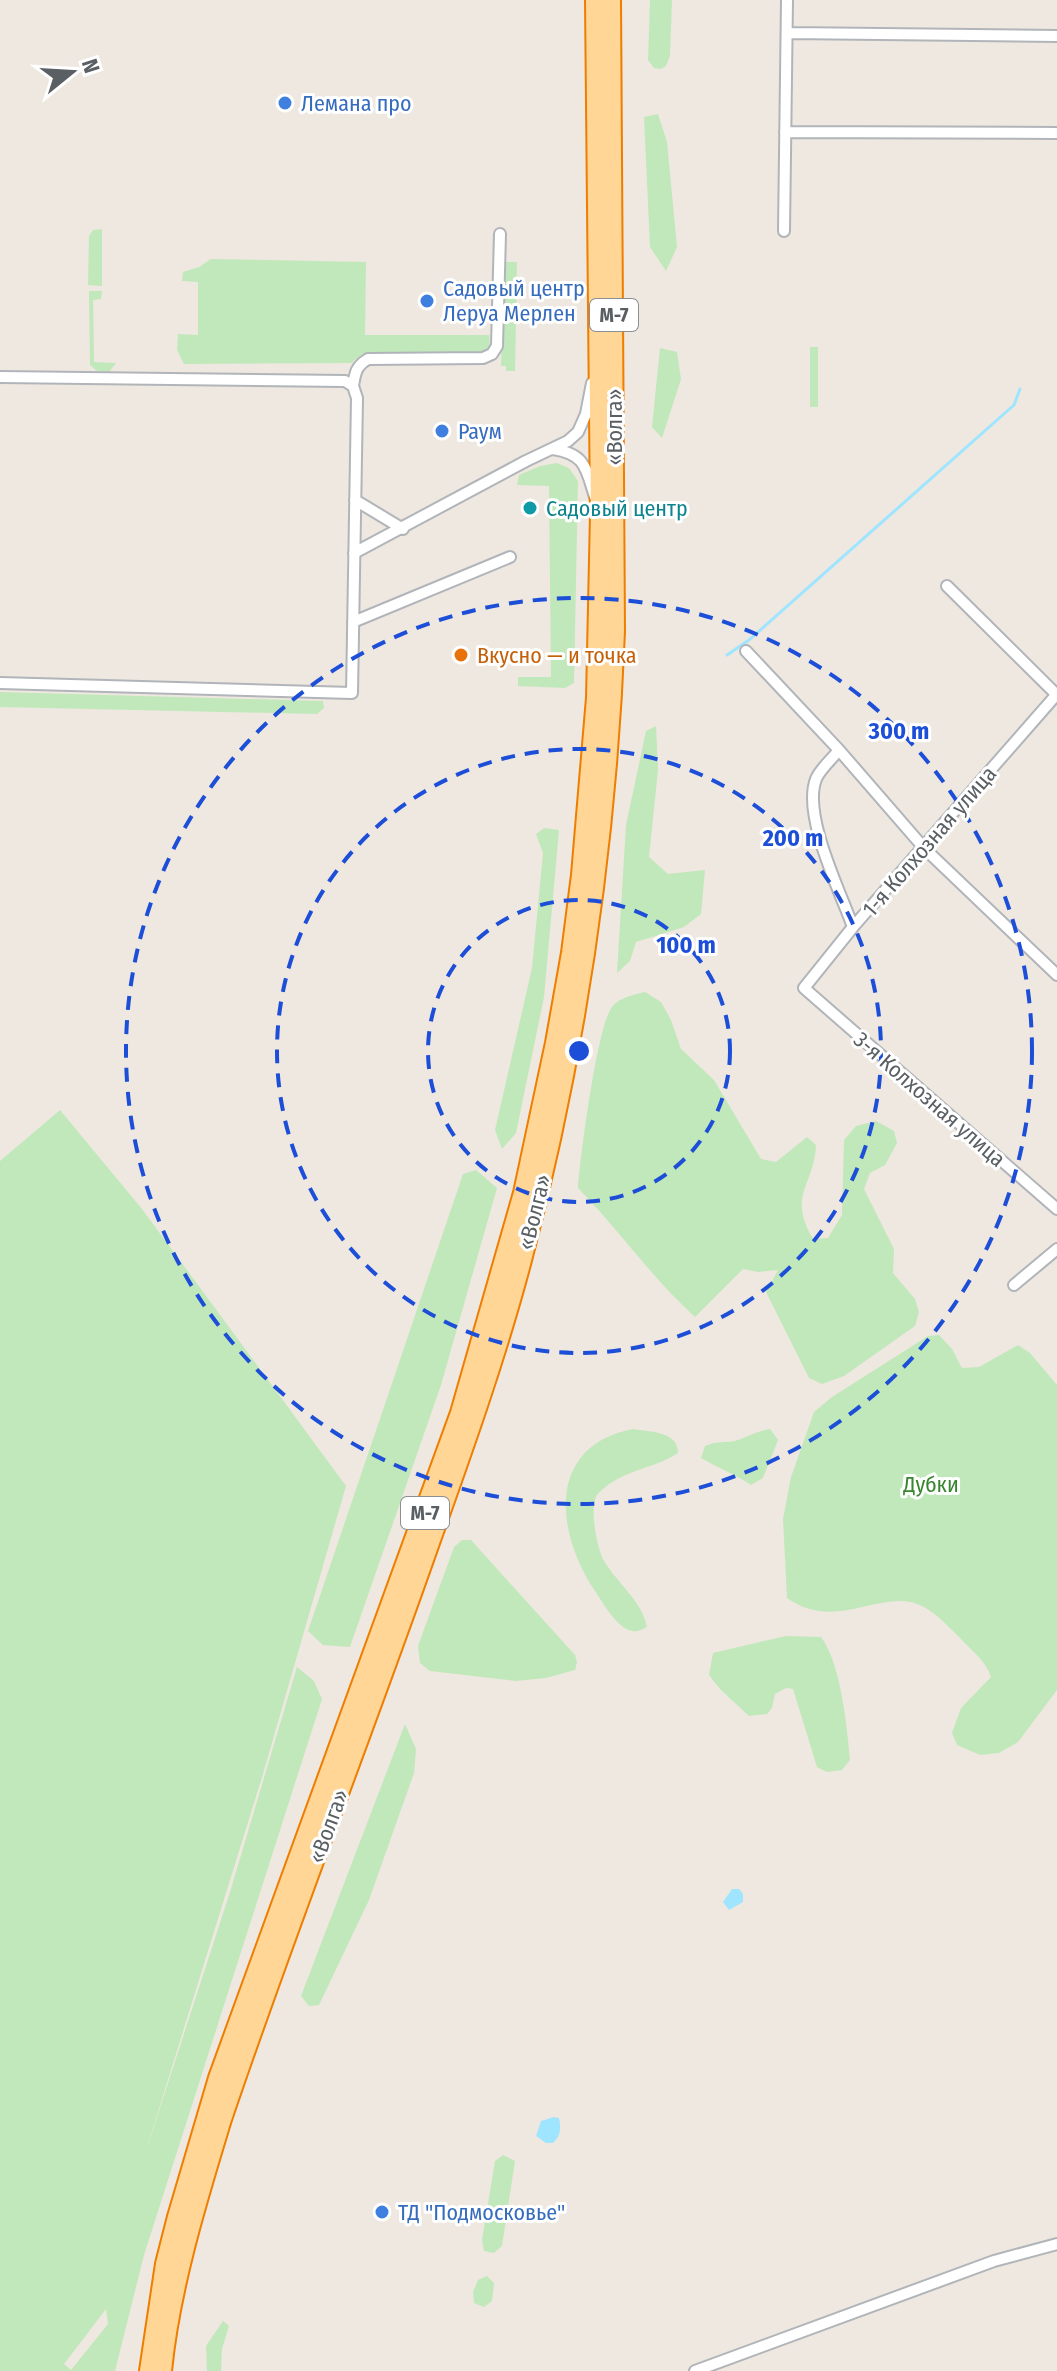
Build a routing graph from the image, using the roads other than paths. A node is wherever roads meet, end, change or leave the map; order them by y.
1 (595, 0) edge
2 (611, 0) edge
3 (787, 0) edge
4 (788, 33) junction
5 (1057, 36) edge
6 (785, 132) junction
7 (1057, 133) edge
8 (784, 231) dead end
9 (500, 234) dead end
10 (598, 350) junction
11 (0, 377) edge
12 (353, 386) junction
13 (553, 449) junction
14 (355, 500) junction
15 (600, 514) junction
16 (403, 529) junction
17 (354, 553) junction
18 (510, 557) dead end
19 (947, 586) dead end
20 (353, 622) junction
21 (746, 651) dead end
22 (0, 683) edge
23 (1057, 695) edge
24 (839, 750) junction
25 (924, 848) junction
26 (853, 927) junction
27 (1057, 975) edge
28 (804, 988) joint
29 (1057, 1209) edge
30 (1057, 1249) edge
31 (1014, 1285) dead end
32 (1057, 2244) edge
33 (149, 2371) edge
34 (162, 2371) edge
35 (695, 2371) edge

1 - 10 highway, «Волга» / М-7
2 - 34 highway, «Волга» / М-7
3 - 4 street
4 - 5 street
4 - 6 street
6 - 7 street
6 - 8 street
9 - 12 street
10 - 13 street
10 - 15 highway, «Волга» / М-7
11 - 12 street
12 - 14 street
13 - 15 street
13 - 16 street
14 - 16 street
14 - 17 street
15 - 33 highway, «Волга» / М-7
16 - 17 street
17 - 20 street
18 - 20 street
19 - 23 street
20 - 22 street
21 - 24 street
23 - 25 street, 1-я Колхозная улица
24 - 25 street
24 - 26 street
25 - 26 street, 1-я Колхозная улица
25 - 27 street
26 - 28 street, 1-я Колхозная улица
28 - 29 street, 3-я Колхозная улица
30 - 31 street
32 - 35 street

